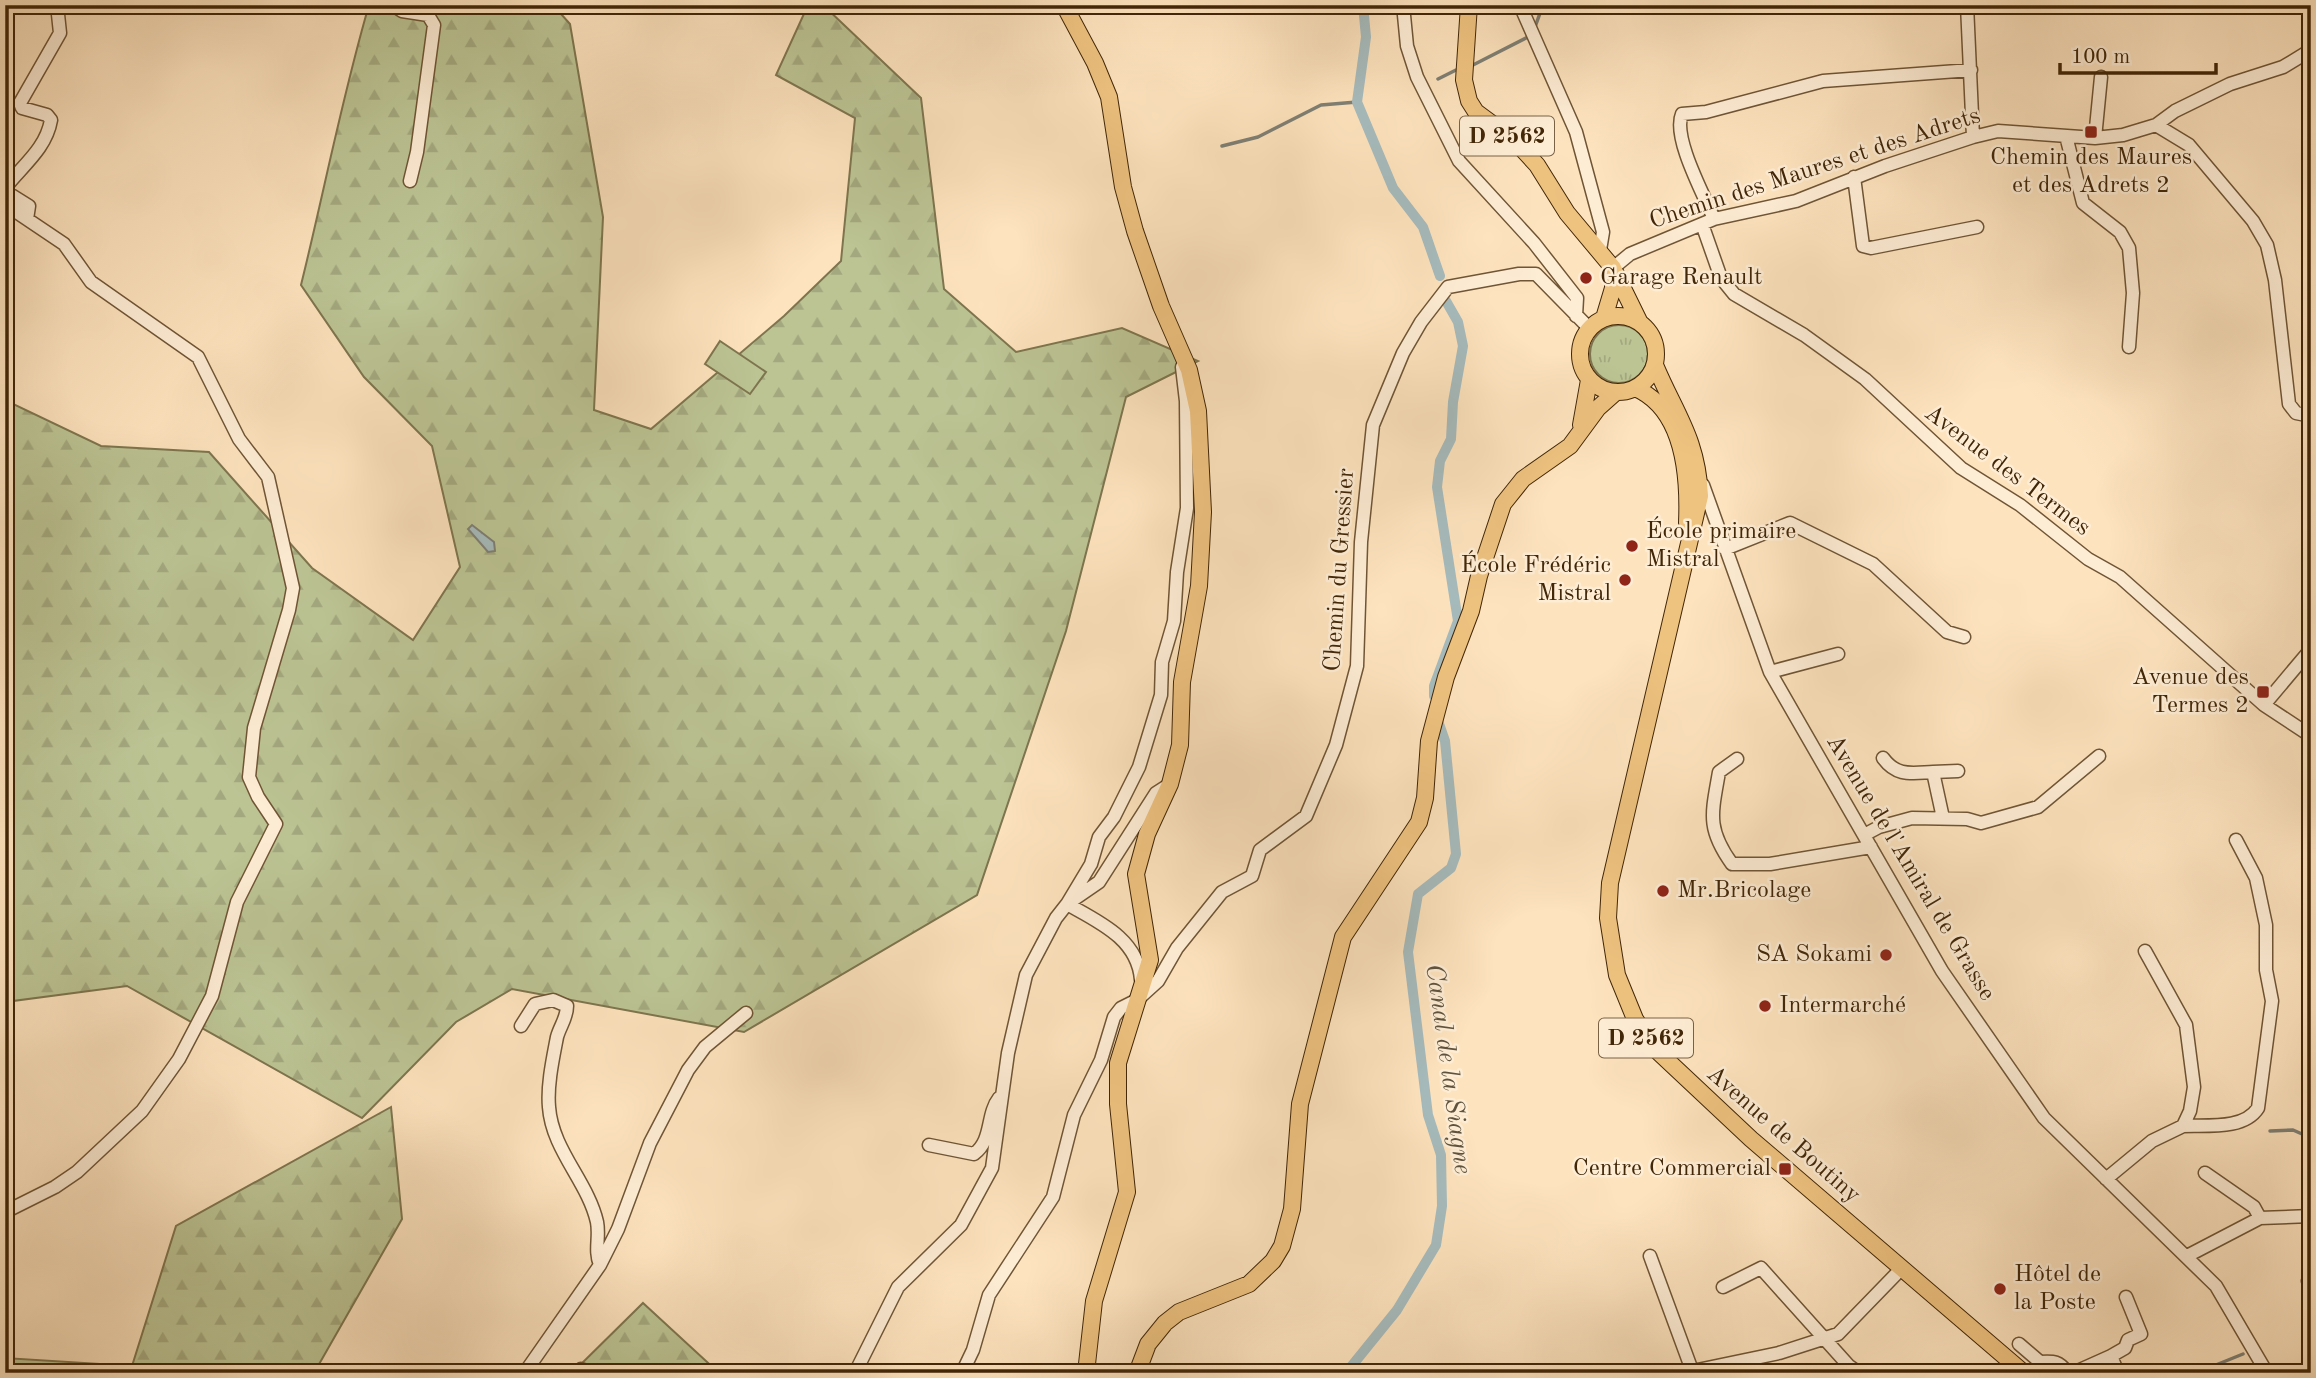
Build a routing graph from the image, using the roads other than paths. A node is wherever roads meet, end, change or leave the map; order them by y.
1 (57, 5) edge
2 (393, 5) edge
3 (1064, 5) edge
4 (1403, 5) edge
5 (1469, 5) edge
6 (1520, 5) edge
7 (1967, 5) edge
8 (2311, 50) edge
9 (1971, 70) junction
10 (2101, 77) dead end
11 (2156, 125) junction
12 (2066, 136) junction
13 (1973, 137) junction
14 (2095, 138) junction
15 (1854, 177) junction
16 (410, 181) dead end
17 (5, 189) edge
18 (5, 208) edge
19 (27, 219) junction
20 (1708, 222) junction
21 (1977, 227) dead end
22 (1600, 250) junction
23 (1613, 268) junction
24 (1576, 316) junction
25 (1604, 318) junction
26 (1639, 321) junction
27 (1589, 328) junction
28 (1179, 345) junction
29 (2129, 347) dead end
30 (1655, 365) junction
31 (1589, 380) junction
32 (1635, 388) junction
33 (1616, 392) junction
34 (2311, 416) edge
35 (1577, 436) junction
36 (1690, 457) junction
37 (1704, 502) junction
38 (1686, 548) junction
39 (1725, 549) junction
40 (1964, 637) dead end
41 (2311, 649) edge
42 (1838, 654) dead end
43 (1770, 672) junction
44 (2264, 705) junction
45 (2311, 736) edge
46 (2099, 757) dead end
47 (1883, 758) dead end
48 (1737, 759) dead end
49 (1958, 771) dead end
50 (1933, 772) junction
51 (1170, 784) junction
52 (1943, 818) junction
53 (2236, 840) dead end
54 (1867, 841) junction
55 (1067, 904) junction
56 (2145, 951) dead end
57 (1140, 994) junction
58 (746, 1013) dead end
59 (521, 1026) dead end
60 (1004, 1092) junction
61 (2183, 1126) junction
62 (929, 1145) dead end
63 (2205, 1173) dead end
64 (2106, 1180) junction
65 (5, 1212) edge
66 (2311, 1216) edge
67 (2260, 1219) junction
68 (1650, 1256) dead end
69 (2187, 1256) junction
70 (600, 1265) junction
71 (1902, 1268) junction
72 (1723, 1287) dead end
73 (2126, 1297) dead end
74 (1825, 1340) junction
75 (2018, 1344) dead end
76 (2111, 1356) junction
77 (1750, 1359) junction
78 (525, 1372) edge
79 (1689, 1372) edge
80 (577, 1373) edge
81 (593, 1373) edge
82 (855, 1373) edge
83 (962, 1373) edge
84 (1086, 1373) edge
85 (1137, 1373) edge
86 (1754, 1373) edge
87 (1859, 1373) edge
88 (2024, 1373) edge
89 (2070, 1373) edge
90 (2118, 1373) edge
91 (2267, 1373) edge

1 - 17 street
2 - 16 street
3 - 28 main road
4 - 24 street
5 - 22 main road, D 2562
6 - 22 street
7 - 9 street
8 - 11 street, Chemin des Maures et des Adrets
9 - 13 street
9 - 20 street, Avenue des Termes
10 - 14 street
11 - 14 street, Chemin des Maures et des Adrets
11 - 34 street
12 - 13 street, Chemin des Maures et des Adrets
12 - 14 street, Chemin des Maures et des Adrets
12 - 29 street
13 - 15 street, Chemin des Maures et des Adrets
15 - 20 street, Chemin des Maures et des Adrets
15 - 21 street
17 - 19 street
18 - 19 street
19 - 65 street
20 - 23 street, Chemin des Maures et des Adrets
20 - 44 street, Avenue des Termes
22 - 23 main road, D 2562
23 - 25 main road
23 - 26 main road, D 2562
24 - 27 street, Chemin du Gressier
24 - 57 street, Chemin du Gressier
25 - 26 main road
25 - 27 main road
26 - 30 main road
27 - 31 main road
28 - 51 main road
28 - 55 street
30 - 32 main road
30 - 36 main road, Avenue de Boutiny / D 2562
31 - 33 main road
31 - 35 main road
32 - 33 main road
32 - 36 main road, Avenue de Boutiny / D 2562
33 - 35 main road
35 - 85 main road
36 - 37 main road, Avenue de Boutiny / D 2562
36 - 38 main road, Avenue de Boutiny / D 2562
37 - 38 main road, Avenue de Boutiny / D 2562
37 - 39 street, Avenue de l'Amiral de Grasse
38 - 71 main road, Avenue de Boutiny / D 2562
39 - 40 street
39 - 43 street, Avenue de l'Amiral de Grasse
41 - 44 street
42 - 43 street
43 - 54 street, Avenue de l'Amiral de Grasse
44 - 45 street, Avenue des Termes
46 - 52 street
47 - 50 street
48 - 54 street
49 - 50 street
50 - 52 street
51 - 55 street
51 - 57 main road
52 - 54 street
53 - 61 street
54 - 64 street, Avenue de l'Amiral de Grasse
55 - 57 street
55 - 60 street
56 - 61 street
57 - 83 street, Chemin du Gressier
57 - 84 main road
58 - 70 street
59 - 70 street
60 - 62 street
60 - 82 street
61 - 64 street
63 - 67 street
64 - 69 street, Avenue de l'Amiral de Grasse
66 - 67 street
67 - 69 street
68 - 79 street
69 - 91 street, Avenue de l'Amiral de Grasse
70 - 78 street
71 - 74 street
71 - 88 main road, Avenue de Boutiny / D 2562
72 - 74 street
73 - 76 street
74 - 77 street
74 - 87 street
75 - 89 street
76 - 89 street
76 - 90 street
77 - 79 street
77 - 86 street
80 - 81 street

